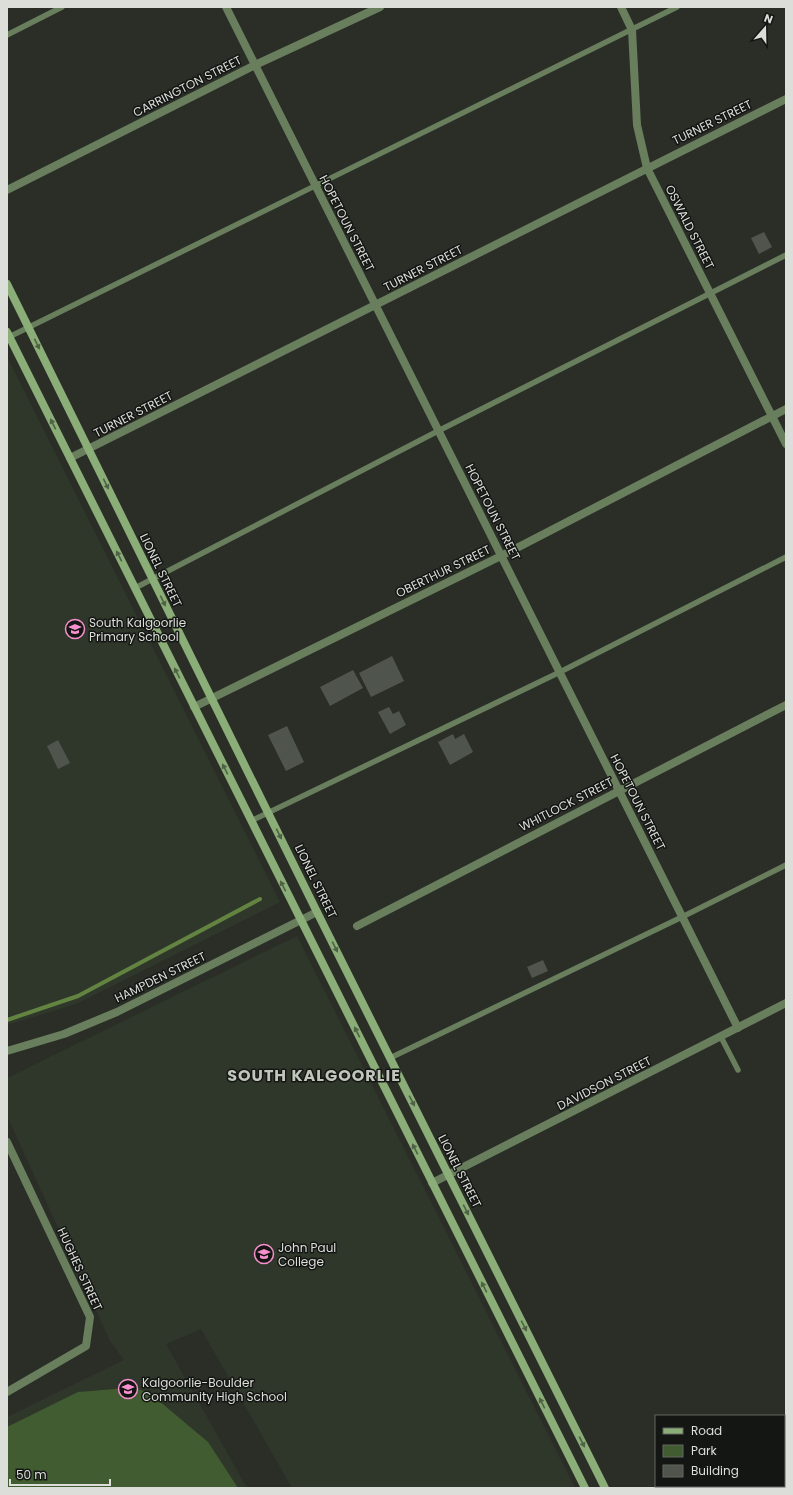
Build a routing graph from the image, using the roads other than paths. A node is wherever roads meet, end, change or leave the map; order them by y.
1 (62, 7) edge
2 (226, 7) edge
3 (380, 7) edge
4 (621, 7) edge
5 (677, 7) edge
6 (632, 30) junction
7 (7, 35) edge
8 (255, 65) junction
9 (786, 99) edge
10 (647, 168) junction
11 (316, 186) junction
12 (7, 190) edge
13 (786, 255) edge
14 (7, 284) edge
15 (710, 293) junction
16 (376, 306) junction
17 (28, 328) junction
18 (8, 335) edge
19 (786, 409) edge
20 (772, 416) junction
21 (438, 431) junction
22 (786, 444) edge
23 (88, 449) junction
24 (70, 458) junction
25 (501, 556) junction
26 (786, 557) edge
27 (153, 579) junction
28 (135, 588) junction
29 (560, 672) junction
30 (212, 699) junction
31 (786, 705) edge
32 (194, 707) junction
33 (619, 790) junction
34 (268, 813) junction
35 (251, 821) junction
36 (786, 865) edge
37 (317, 912) junction
38 (682, 917) junction
39 (301, 920) junction
40 (357, 926) dead end
41 (786, 1004) edge
42 (738, 1028) junction
43 (720, 1037) junction
44 (7, 1051) edge
45 (390, 1058) junction
46 (738, 1070) dead end
47 (7, 1142) edge
48 (449, 1175) junction
49 (432, 1183) junction
50 (7, 1392) edge
51 (585, 1488) edge
52 (605, 1488) edge

1 - 7 lane
2 - 8 street, HOPETOUN STREET
3 - 8 street, CARRINGTON STREET
4 - 6 street, OSWALD STREET
5 - 6 lane
6 - 10 street, OSWALD STREET
6 - 11 lane
8 - 11 street, HOPETOUN STREET
8 - 12 street, CARRINGTON STREET
9 - 10 street, TURNER STREET
10 - 15 street, OSWALD STREET
10 - 16 street, TURNER STREET
11 - 16 street, HOPETOUN STREET
11 - 17 lane
13 - 15 lane
14 - 17 street, LIONEL STREET
15 - 20 street, OSWALD STREET
15 - 21 lane
16 - 21 street, HOPETOUN STREET
16 - 23 street, TURNER STREET
17 - 18 lane
17 -> 23 street, LIONEL STREET
24 -> 18 street
19 - 20 street, OBERTHUR STREET
20 - 22 street, OSWALD STREET
20 - 25 street, OBERTHUR STREET
21 - 25 street, HOPETOUN STREET
21 - 27 lane
23 - 24 street, TURNER STREET
23 -> 27 street, LIONEL STREET
28 -> 24 street
25 - 29 street, HOPETOUN STREET
25 - 30 street, OBERTHUR STREET
26 - 29 lane
27 - 28 lane
27 -> 30 street, LIONEL STREET
32 -> 28 street
29 - 33 street, HOPETOUN STREET
29 - 34 lane
30 - 32 street, OBERTHUR STREET
30 - 34 street, LIONEL STREET
31 - 33 street, WHITLOCK STREET
35 -> 32 street
33 - 38 street, HOPETOUN STREET
33 - 40 street, WHITLOCK STREET
34 - 35 lane
34 -> 37 street, LIONEL STREET
39 -> 35 street
36 - 38 lane
37 - 39 street, HAMPDEN STREET
37 -> 45 street, LIONEL STREET
38 - 42 street, HOPETOUN STREET
38 - 45 lane
39 - 44 street, HAMPDEN STREET
49 -> 39 street
41 - 42 street, DAVIDSON STREET
42 - 43 street, DAVIDSON STREET
43 - 46 lane
43 - 48 street, DAVIDSON STREET
45 -> 48 street, LIONEL STREET
47 - 50 street, HUGHES STREET
48 - 49 street, DAVIDSON STREET
48 -> 52 street, LIONEL STREET
51 -> 49 street

